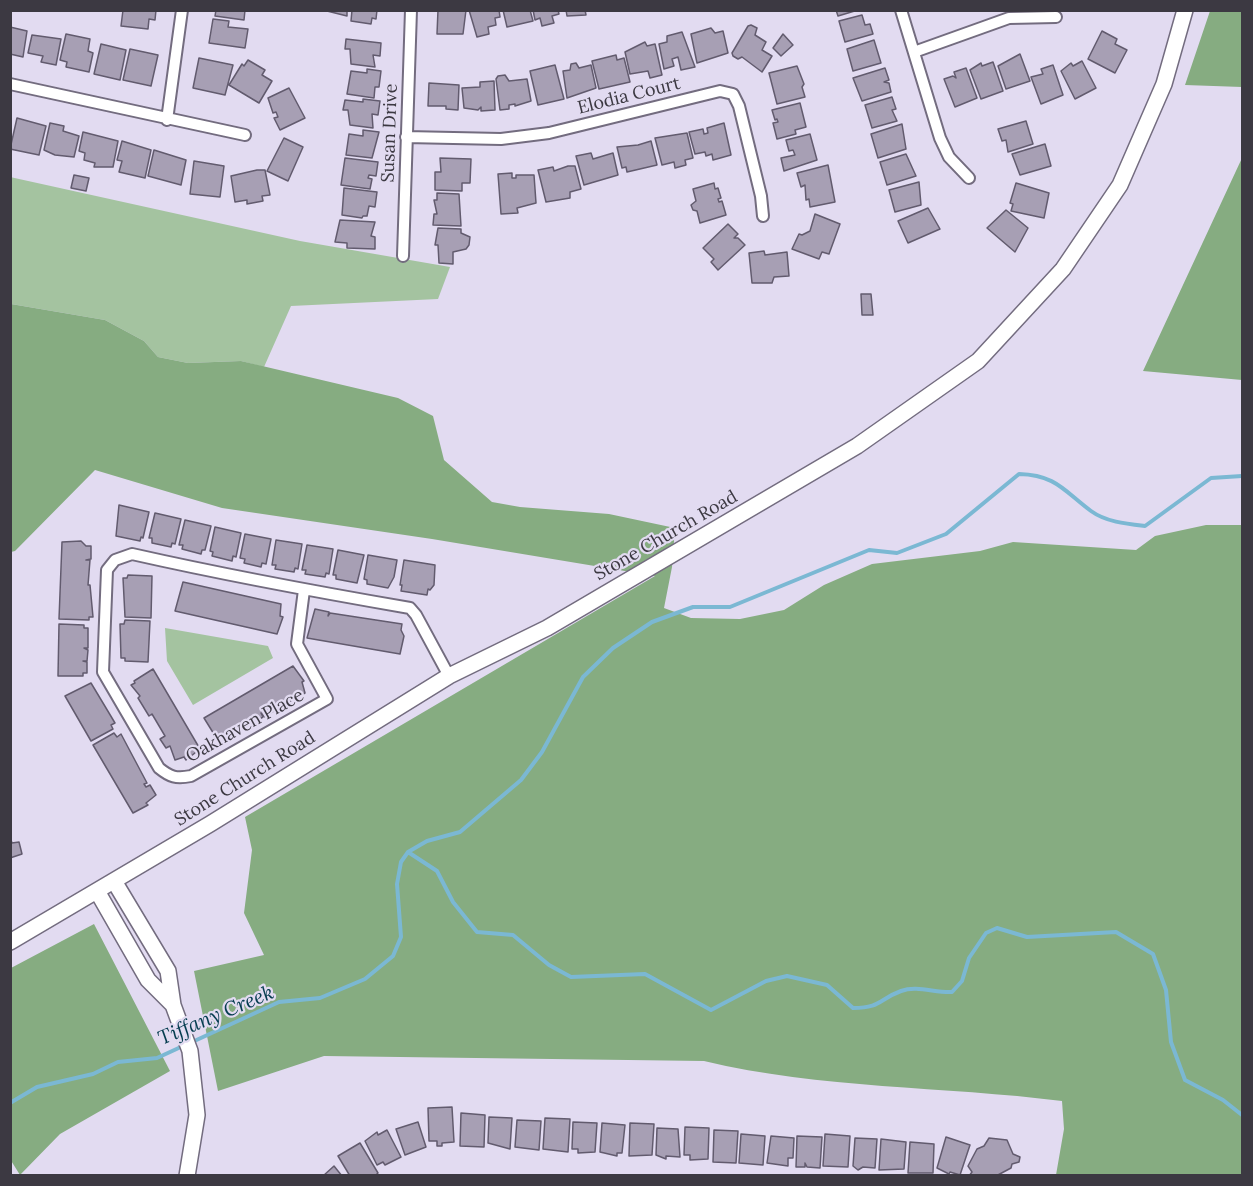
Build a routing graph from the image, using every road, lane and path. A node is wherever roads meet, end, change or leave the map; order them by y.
1 (183, 10) edge
2 (411, 10) edge
3 (901, 10) edge
4 (1185, 10) edge
5 (1056, 17) dead end
6 (914, 52) junction
7 (10, 84) edge
8 (167, 120) junction
9 (245, 135) dead end
10 (406, 136) junction
11 (969, 178) dead end
12 (763, 216) dead end
13 (403, 256) dead end
14 (304, 590) junction
15 (449, 676) junction
16 (114, 881) junction
17 (97, 891) junction
18 (10, 942) edge
19 (173, 1005) junction
20 (187, 1176) edge

1 - 8 street
2 - 10 street, Susan Drive
3 - 6 street
4 - 15 main road, Stone Church Road
5 - 6 street
6 - 11 street
7 - 8 street
8 - 9 street
10 - 12 street, Elodia Court
10 - 13 street, Susan Drive
14 - 14 street, Oakhaven Place
14 - 15 street, Oakhaven Place
15 - 16 main road, Stone Church Road
16 - 17 main road, Stone Church Road
16 - 19 main road
17 - 18 main road, Stone Church Road
17 - 19 main road
19 - 20 main road

